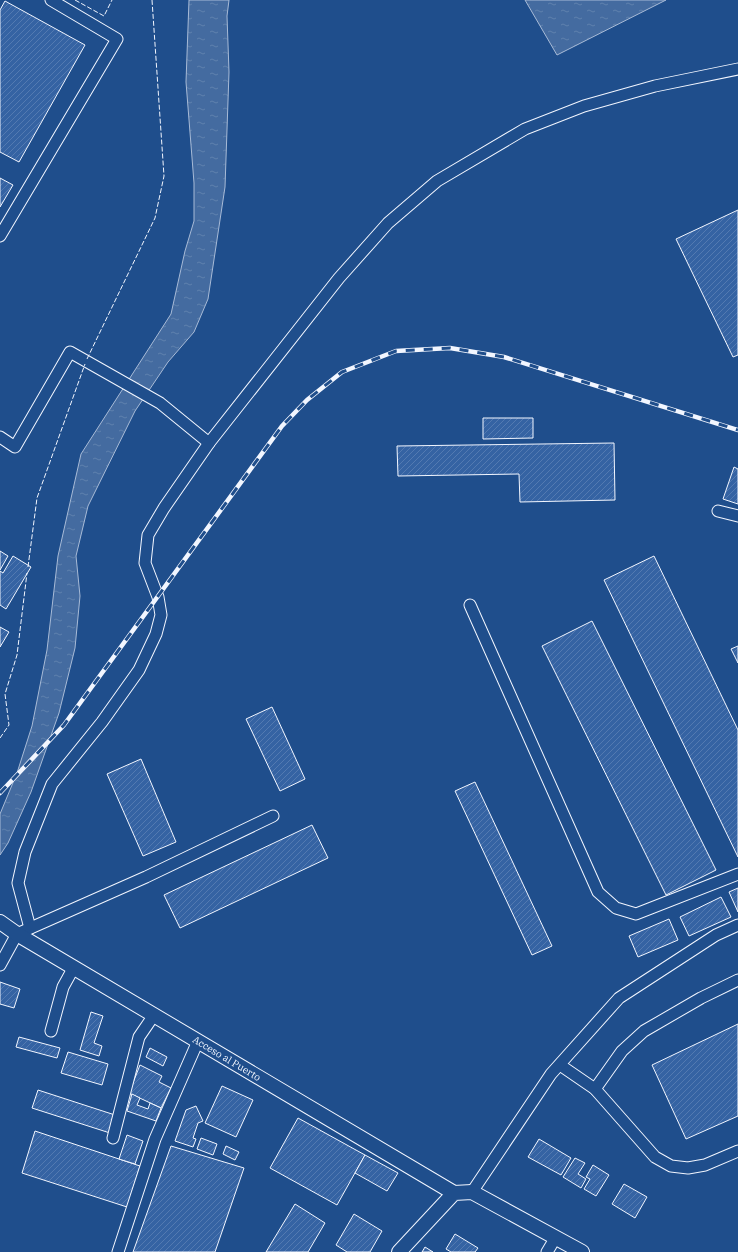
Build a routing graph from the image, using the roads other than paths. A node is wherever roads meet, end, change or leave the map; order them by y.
1 (51, 0) edge
2 (738, 69) edge
3 (0, 236) edge
4 (0, 437) edge
5 (209, 443) junction
6 (718, 512) dead end
7 (738, 516) edge
8 (470, 605) dead end
9 (273, 816) dead end
10 (738, 874) edge
11 (0, 922) edge
12 (738, 925) edge
13 (24, 931) junction
14 (0, 965) edge
15 (74, 967) junction
16 (738, 980) edge
17 (154, 1015) junction
18 (51, 1031) dead end
19 (198, 1040) junction
20 (560, 1065) junction
21 (595, 1089) junction
22 (112, 1138) dead end
23 (738, 1151) edge
24 (472, 1192) junction
25 (454, 1193) junction
26 (556, 1237) junction
27 (118, 1252) edge
28 (399, 1252) edge
29 (547, 1252) edge
30 (582, 1252) edge

1 - 3 street
2 - 5 street
4 - 5 street
5 - 13 street
6 - 7 street
8 - 10 street
9 - 13 street
11 - 13 main road, Acceso al Puerto
12 - 20 street
13 - 14 street
13 - 15 main road, Acceso al Puerto
15 - 17 main road, Acceso al Puerto
15 - 18 street
16 - 21 street
17 - 19 main road, Acceso al Puerto
17 - 22 street
19 - 25 main road, Acceso al Puerto
19 - 27 street
20 - 21 street
20 - 24 street
21 - 23 street
24 - 25 main road
24 - 26 main road
25 - 28 main road
26 - 29 street
26 - 30 main road

